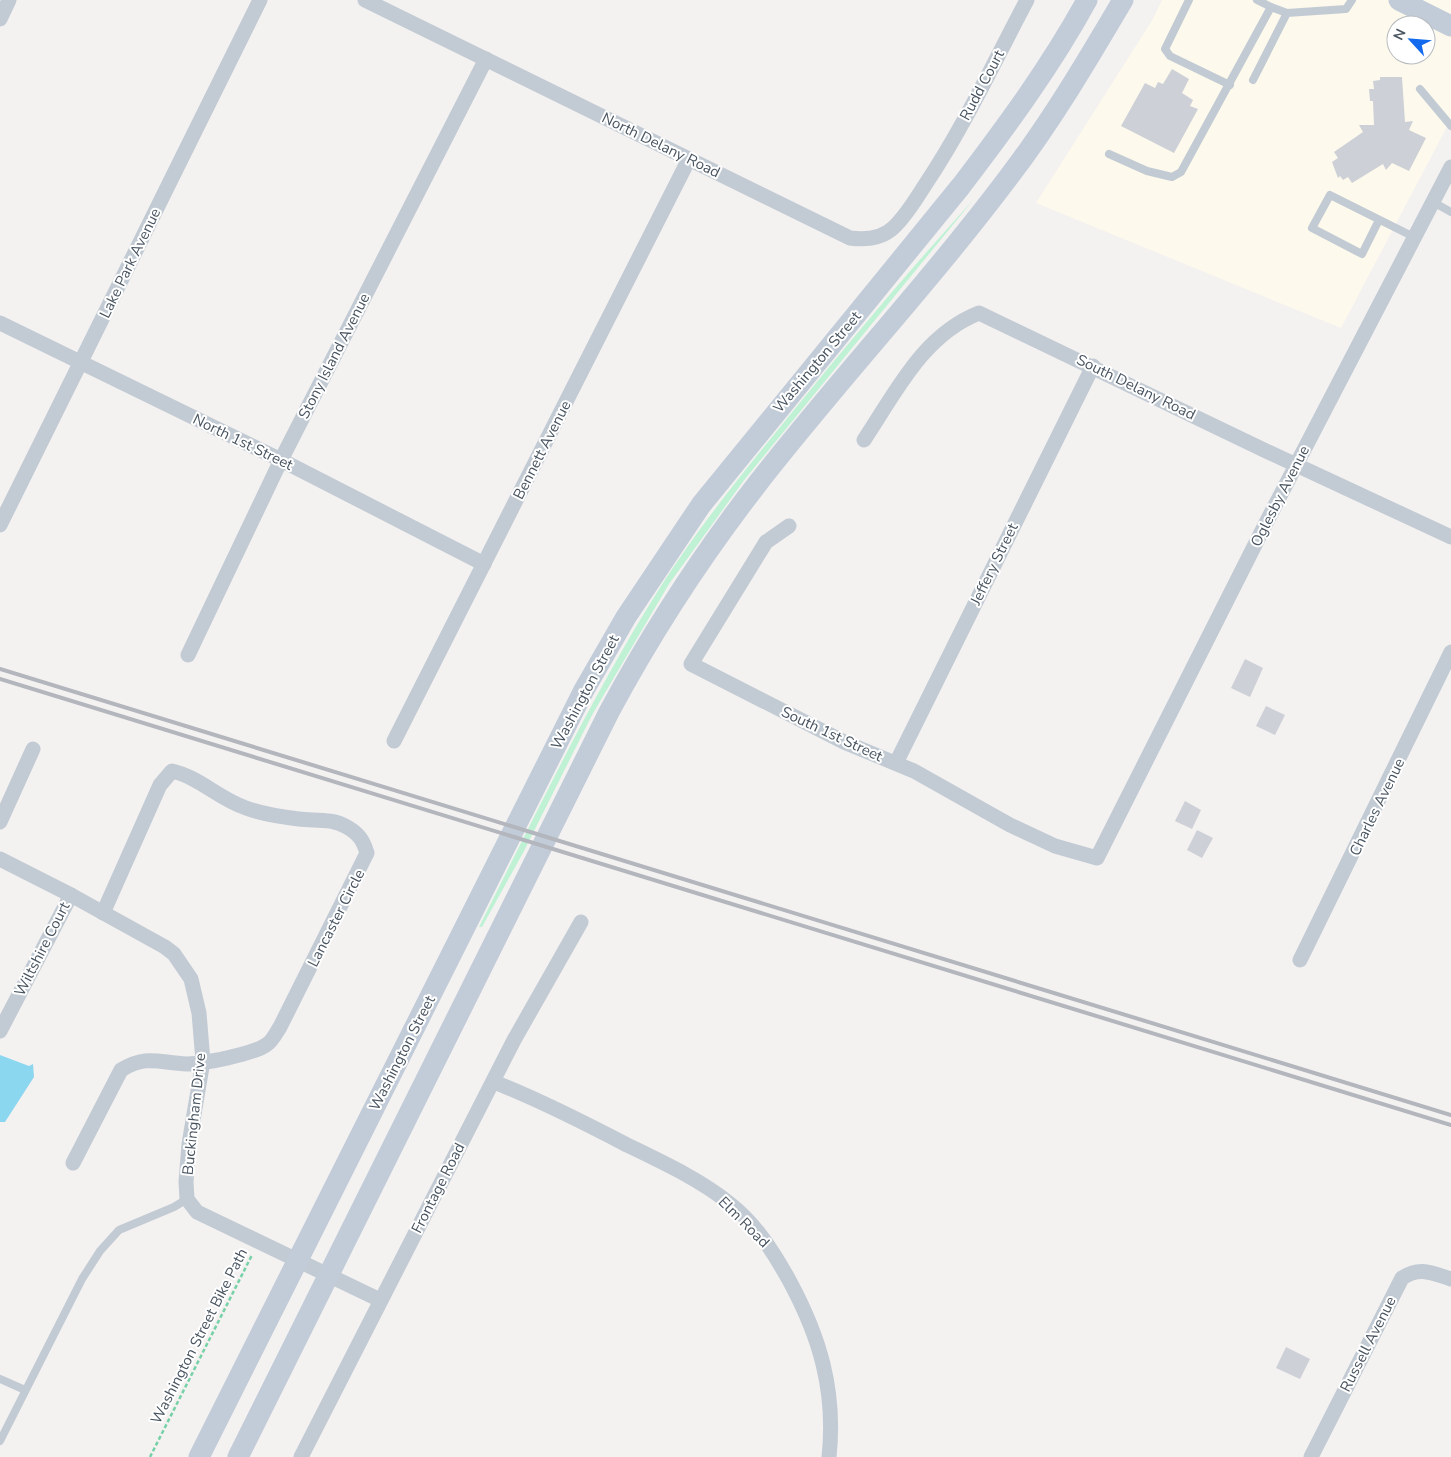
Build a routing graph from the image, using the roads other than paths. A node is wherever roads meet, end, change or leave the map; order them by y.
1 (9, 0) edge
2 (260, 0) edge
3 (364, 0) edge
4 (1027, 0) edge
5 (1087, 0) edge
6 (1124, 0) edge
7 (1189, 0) edge
8 (1257, 0) edge
9 (1352, 0) edge
10 (1400, 0) edge
11 (1271, 7) junction
12 (1287, 13) junction
13 (0, 19) edge
14 (1451, 26) edge
15 (486, 59) junction
16 (1253, 80) dead end
17 (1230, 85) junction
18 (1420, 89) dead end
19 (1451, 126) edge
20 (1109, 154) dead end
21 (689, 159) junction
22 (1451, 167) edge
23 (936, 169) joint
24 (1433, 202) junction
25 (1451, 212) edge
26 (1379, 220) junction
27 (1414, 237) junction
28 (0, 323) edge
29 (80, 363) junction
30 (1092, 366) junction
31 (864, 440) dead end
32 (281, 460) junction
33 (1296, 464) junction
34 (0, 525) edge
35 (789, 526) dead end
36 (1451, 537) edge
37 (484, 564) junction
38 (1451, 652) edge
39 (188, 656) dead end
40 (394, 741) dead end
41 (33, 749) dead end
42 (896, 763) junction
43 (0, 822) edge
44 (1113, 827) joint
45 (0, 859) edge
46 (71, 894) junction
47 (103, 913) junction
48 (581, 922) dead end
49 (1300, 960) dead end
50 (0, 1031) edge
51 (203, 1061) junction
52 (494, 1082) junction
53 (73, 1163) dead end
54 (187, 1199) junction
55 (298, 1260) junction
56 (328, 1275) junction
57 (1451, 1279) edge
58 (380, 1300) junction
59 (0, 1379) edge
60 (25, 1390) junction
61 (1, 1438) edge
62 (199, 1457) edge
63 (238, 1457) edge
64 (301, 1457) edge
65 (829, 1457) edge
66 (1311, 1457) edge

1 - 13 street
2 - 29 street, Lake Park Avenue
3 - 15 street, North Delany Road
4 - 23 street, Rudd Court
5 - 55 main road, Washington Street
6 - 56 main road, Washington Street
7 - 17 lane
8 - 11 lane
9 - 12 lane
10 - 14 main road
11 - 12 lane
11 - 17 lane
12 - 16 lane
15 - 21 street, North Delany Road
15 - 32 street, Stony Island Avenue
17 - 20 lane
18 - 19 lane
21 - 23 street, North Delany Road
21 - 37 street, Bennett Avenue
22 - 24 street, Oglesby Avenue
24 - 25 lane
24 - 27 street, Oglesby Avenue
26 - 26 lane
26 - 27 lane
27 - 33 street, Oglesby Avenue
28 - 29 street, North 1st Street
29 - 32 street, North 1st Street
29 - 34 street, Lake Park Avenue
30 - 31 street, South Delany Road
30 - 33 street, South Delany Road
30 - 42 street, Jeffery Street
32 - 37 street, North 1st Street
32 - 39 street, Stony Island Avenue
33 - 36 street, South Delany Road
33 - 44 street, Oglesby Avenue
35 - 42 street, South 1st Street
37 - 40 street, Bennett Avenue
38 - 49 street, Charles Avenue
41 - 43 street
42 - 44 street, South 1st Street
45 - 46 street, Buckingham Drive
46 - 47 street, Buckingham Drive
46 - 50 street, Wiltshire Court
47 - 51 street, Buckingham Drive
47 - 51 street, Lancaster Circle
48 - 52 street, Frontage Road
51 - 53 street
51 - 54 street, Buckingham Drive
52 - 58 street, Frontage Road
52 - 65 street, Elm Road
54 - 55 street
54 - 60 lane
55 - 56 street
55 - 62 main road, Washington Street
56 - 58 street
56 - 63 main road, Washington Street
57 - 66 street, Russell Avenue
58 - 64 street, Frontage Road
59 - 60 lane
60 - 61 lane

